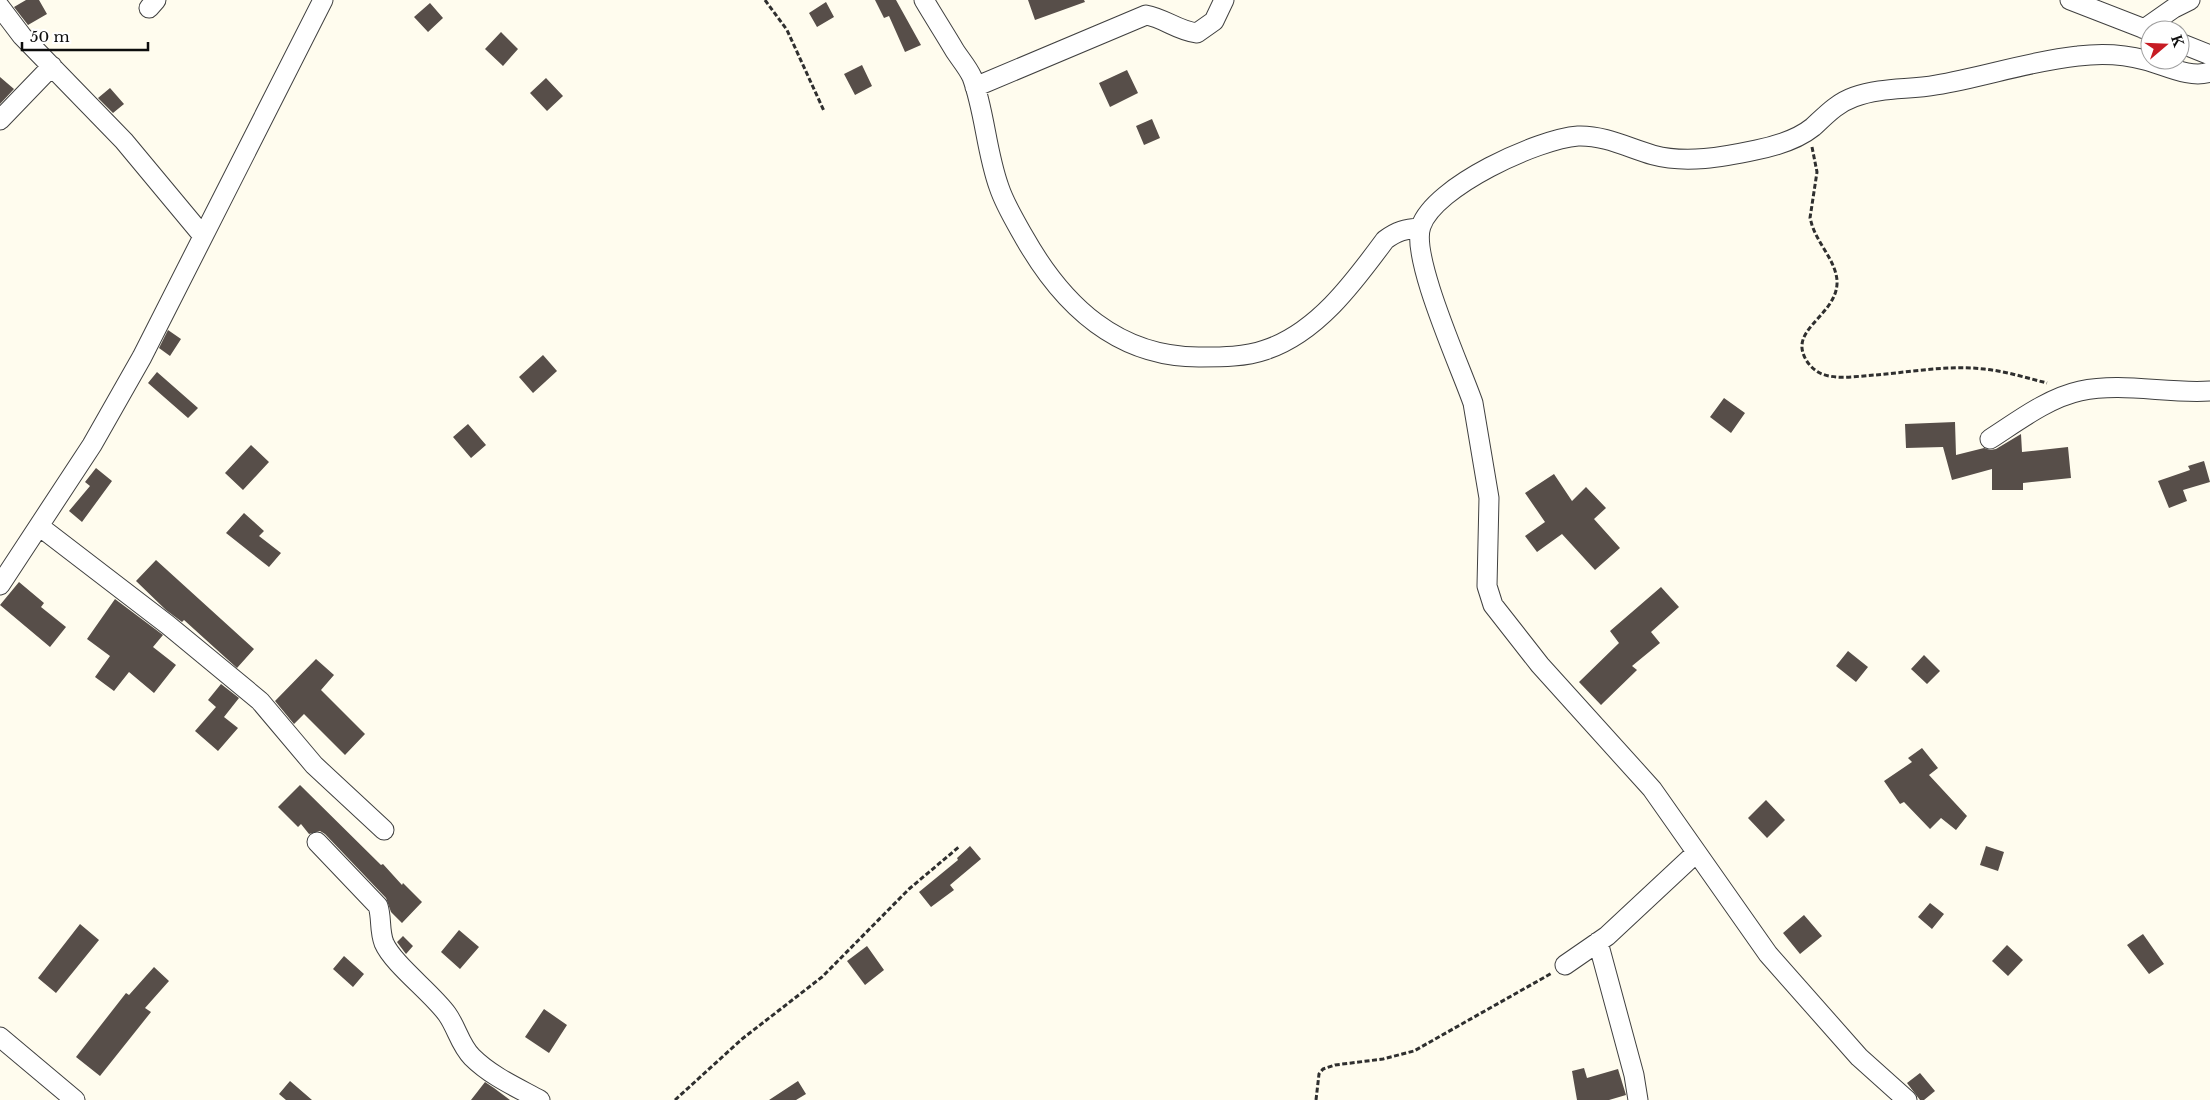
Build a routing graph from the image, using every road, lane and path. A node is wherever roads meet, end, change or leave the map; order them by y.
1 (323, 0) edge
2 (765, 0) edge
3 (924, 0) edge
4 (1224, 0) edge
5 (2070, 0) edge
6 (2190, 0) edge
7 (0, 7) edge
8 (2105, 7) edge
9 (2159, 20) edge
10 (2140, 26) edge
11 (2190, 47) edge
12 (2210, 55) edge
13 (52, 66) junction
14 (2210, 72) edge
15 (975, 87) junction
16 (824, 111) dead end
17 (0, 120) edge
18 (1809, 130) junction
19 (1420, 228) junction
20 (203, 236) junction
21 (2051, 384) dead end
22 (2210, 391) edge
23 (1990, 439) dead end
24 (39, 526) junction
25 (0, 585) edge
26 (384, 830) dead end
27 (317, 842) dead end
28 (960, 846) dead end
29 (1696, 853) junction
30 (1598, 942) junction
31 (1565, 965) joint
32 (0, 1037) edge
33 (75, 1100) edge
34 (540, 1100) edge
35 (675, 1100) edge
36 (1316, 1100) edge
37 (1638, 1100) edge
38 (1906, 1100) edge

1 - 20 street
2 - 16 path
3 - 15 street
4 - 15 street
5 - 8 street
6 - 9 street
7 - 13 street
8 - 10 street
11 - 12 street
13 - 17 street
13 - 20 street
14 - 18 street
15 - 19 street
18 - 19 street
18 - 21 path
19 - 29 street
20 - 24 street
22 - 23 street
24 - 25 street
24 - 26 street
27 - 34 street
28 - 35 path
29 - 30 street
29 - 38 street
30 - 31 street
30 - 37 street
31 - 36 path
32 - 33 street

